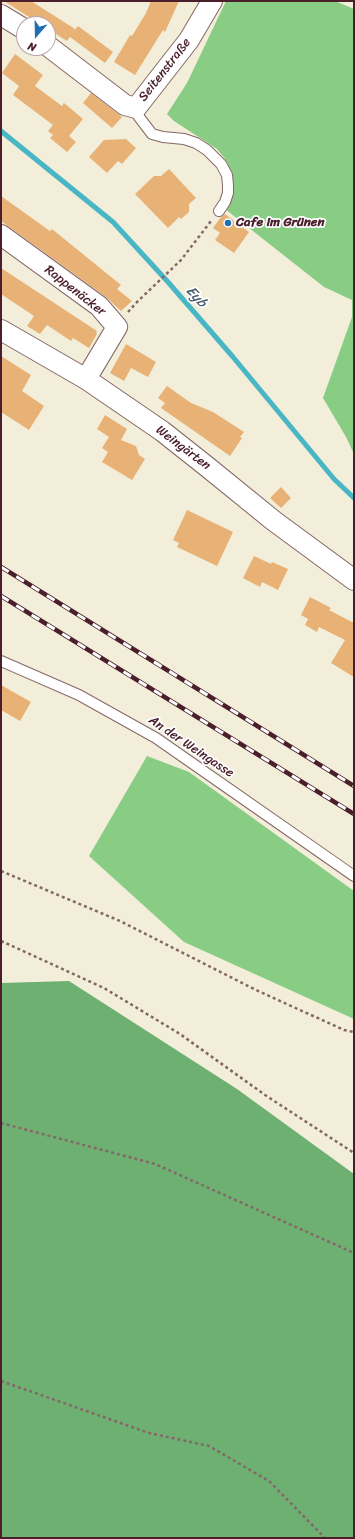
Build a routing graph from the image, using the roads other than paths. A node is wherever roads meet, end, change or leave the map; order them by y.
1 (212, 1) edge
2 (1, 15) edge
3 (16, 24) edge
4 (56, 52) edge
5 (136, 108) junction
6 (218, 211) road end
7 (1, 235) edge
8 (1, 330) edge
9 (86, 379) junction
10 (354, 580) edge
11 (1, 661) edge
12 (354, 876) edge

1 - 5 street, Seitenstraße
2 - 3 street
4 - 5 street, Seitenstraße
5 - 6 lane
7 - 9 street, Rappenäcker
8 - 9 street, Weingärten
9 - 10 street, Weingärten
11 - 12 lane, An der Weingasse

